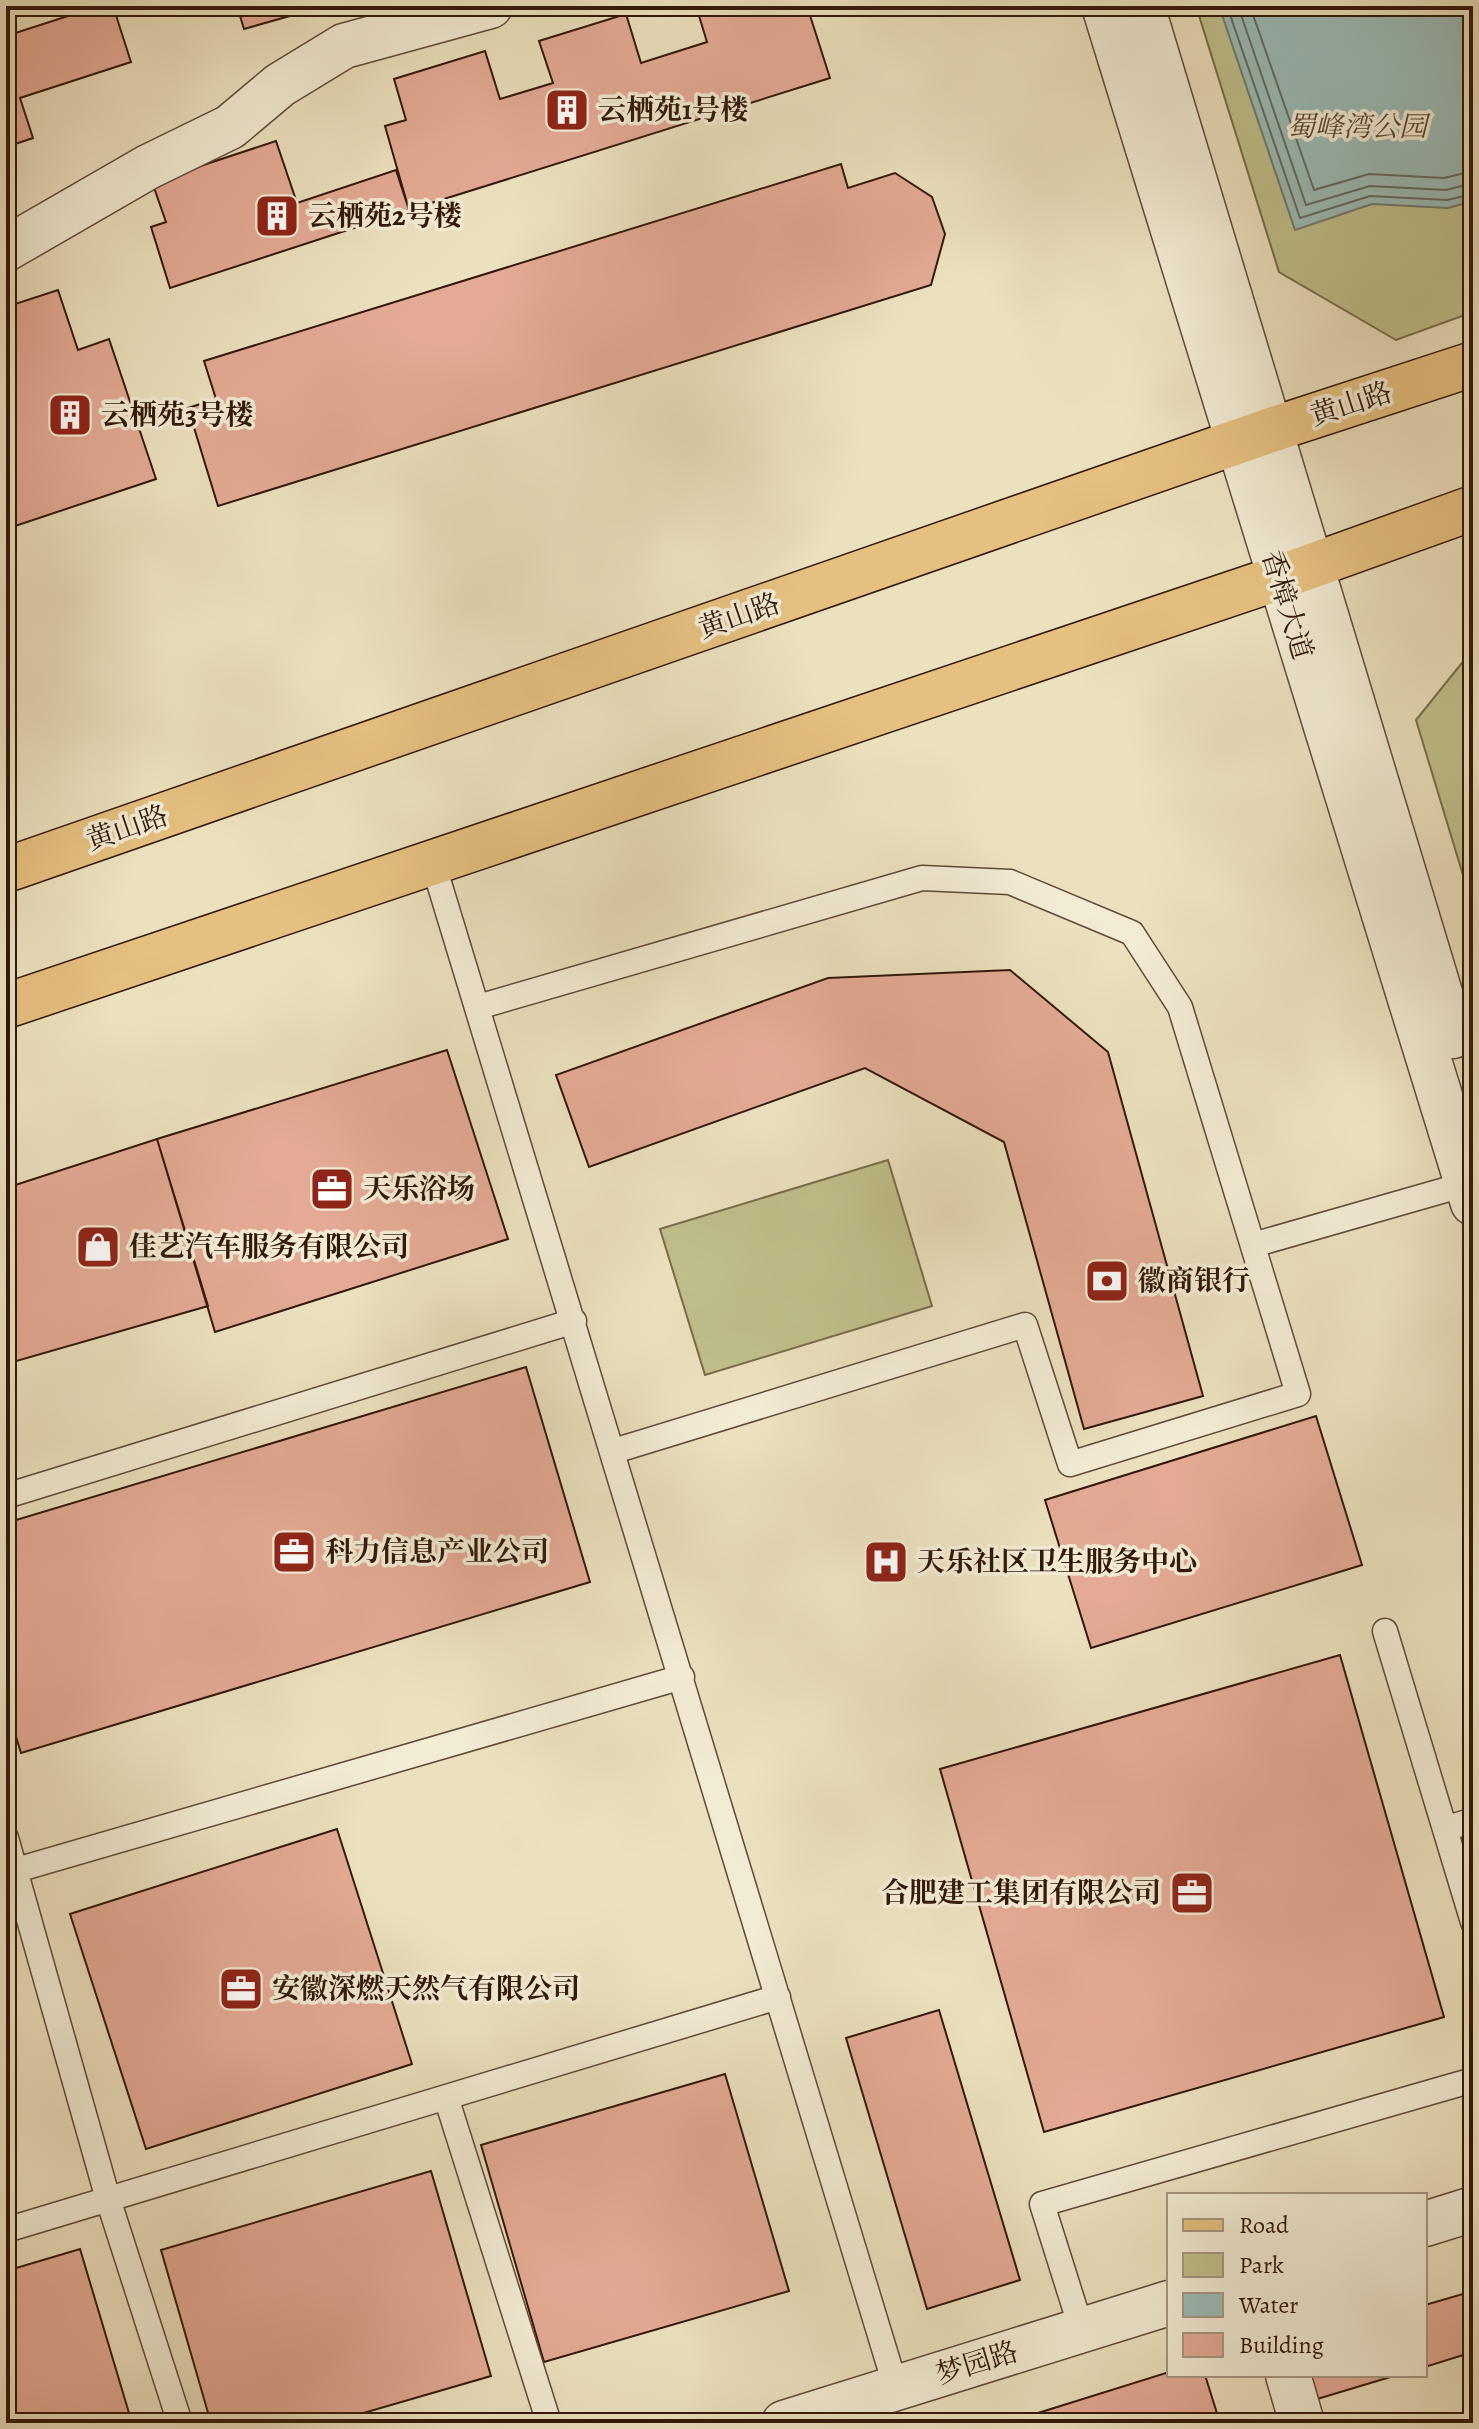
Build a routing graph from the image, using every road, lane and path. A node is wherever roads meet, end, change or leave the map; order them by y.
1 (490, 6) edge
2 (1104, 6) edge
3 (1142, 6) edge
4 (6, 249) edge
5 (1473, 364) edge
6 (1255, 437) junction
7 (1473, 508) edge
8 (1294, 572) junction
9 (433, 863) junction
10 (6, 870) edge
11 (6, 1006) edge
12 (478, 1007) junction
13 (1473, 1103) edge
14 (1471, 1190) edge
15 (1253, 1245) junction
16 (574, 1321) junction
17 (614, 1451) junction
18 (6, 1496) edge
19 (1385, 1631) dead end
20 (682, 1677) junction
21 (1473, 1820) edge
22 (1445, 1829) junction
23 (6, 1838) edge
24 (11, 1872) edge
25 (1473, 1922) edge
26 (778, 1997) junction
27 (1473, 2080) edge
28 (446, 2097) junction
29 (108, 2199) junction
30 (1473, 2209) edge
31 (1427, 2223) edge
32 (6, 2230) edge
33 (1167, 2304) edge
34 (1082, 2331) junction
35 (1289, 2377) edge
36 (896, 2388) junction
37 (180, 2423) edge
38 (549, 2423) edge
39 (784, 2423) edge
40 (1302, 2423) edge

1 - 4 street
2 - 6 street, 香樟大道
3 - 6 street, 香樟大道
5 - 6 main road, 黄山路
6 - 8 street, 香樟大道
6 - 10 main road, 黄山路
7 - 8 main road
8 - 9 main road
8 - 13 street, 香樟大道
8 - 14 street, 香樟大道
9 - 11 main road
9 - 12 lane
12 - 15 lane
12 - 16 lane
14 - 15 lane
15 - 17 lane
16 - 17 lane
16 - 18 lane
17 - 20 lane
19 - 22 lane
20 - 24 lane
20 - 26 lane
21 - 22 lane
22 - 25 lane
23 - 24 lane
24 - 29 lane
26 - 28 lane
26 - 36 lane
27 - 34 lane
28 - 29 lane
28 - 38 lane
29 - 32 lane
29 - 37 lane
30 - 31 street
33 - 34 street, 梦园路
34 - 36 street, 梦园路
35 - 40 street
36 - 39 street, 梦园路

